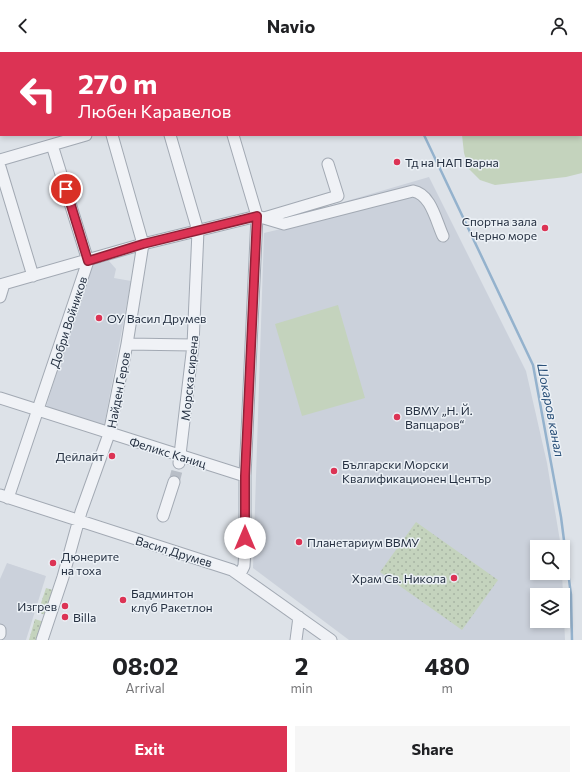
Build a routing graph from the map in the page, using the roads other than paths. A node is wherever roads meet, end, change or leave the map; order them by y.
1 (83, 136) edge
2 (112, 136) edge
3 (170, 136) edge
4 (233, 136) edge
5 (52, 145) junction
6 (0, 160) edge
7 (328, 164) dead end
8 (0, 167) edge
9 (260, 217) junction
10 (198, 231) junction
11 (443, 236) dead end
12 (143, 244) junction
13 (88, 261) junction
14 (33, 276) junction
15 (2, 284) edge
16 (0, 297) edge
17 (127, 344) junction
18 (193, 345) junction
19 (0, 398) edge
20 (39, 410) junction
21 (109, 434) junction
22 (180, 460) junction
23 (245, 476) junction
24 (174, 482) tunnel mouth
25 (4, 497) edge
26 (163, 516) dead end
27 (79, 522) junction
28 (240, 574) junction
29 (299, 617) junction
30 (0, 630) edge
31 (0, 634) edge
32 (42, 640) edge
33 (296, 640) edge
34 (331, 640) edge

1 - 5 street
2 - 12 street, Найден Геров
3 - 10 street, Морска сирена
4 - 9 street
5 - 6 street
5 - 13 street, Добри Войников
7 - 9 street
8 - 14 street
9 - 10 street
9 - 11 street
9 - 23 street
10 - 12 street
10 - 18 street, Морска сирена
12 - 13 street
12 - 17 street, Найден Геров
13 - 14 street
13 - 20 street, Добри Войников
14 - 15 street
15 - 16 street
17 - 18 street
17 - 21 street, Найден Геров
18 - 22 street, Морска сирена
19 - 20 street, Феликс Каниц
20 - 21 street, Феликс Каниц
20 - 25 street, Добри Войников
21 - 22 street, Феликс Каниц
21 - 27 street, Найден Геров
22 - 23 street, Феликс Каниц
23 - 28 street
24 - 26 street
25 - 27 street, Васил Друмев
27 - 28 street, Васил Друмев
27 - 32 street, Найден Геров
28 - 29 street, Васил Друмев
29 - 33 street
29 - 34 street, Васил Друмев
30 - 31 street

